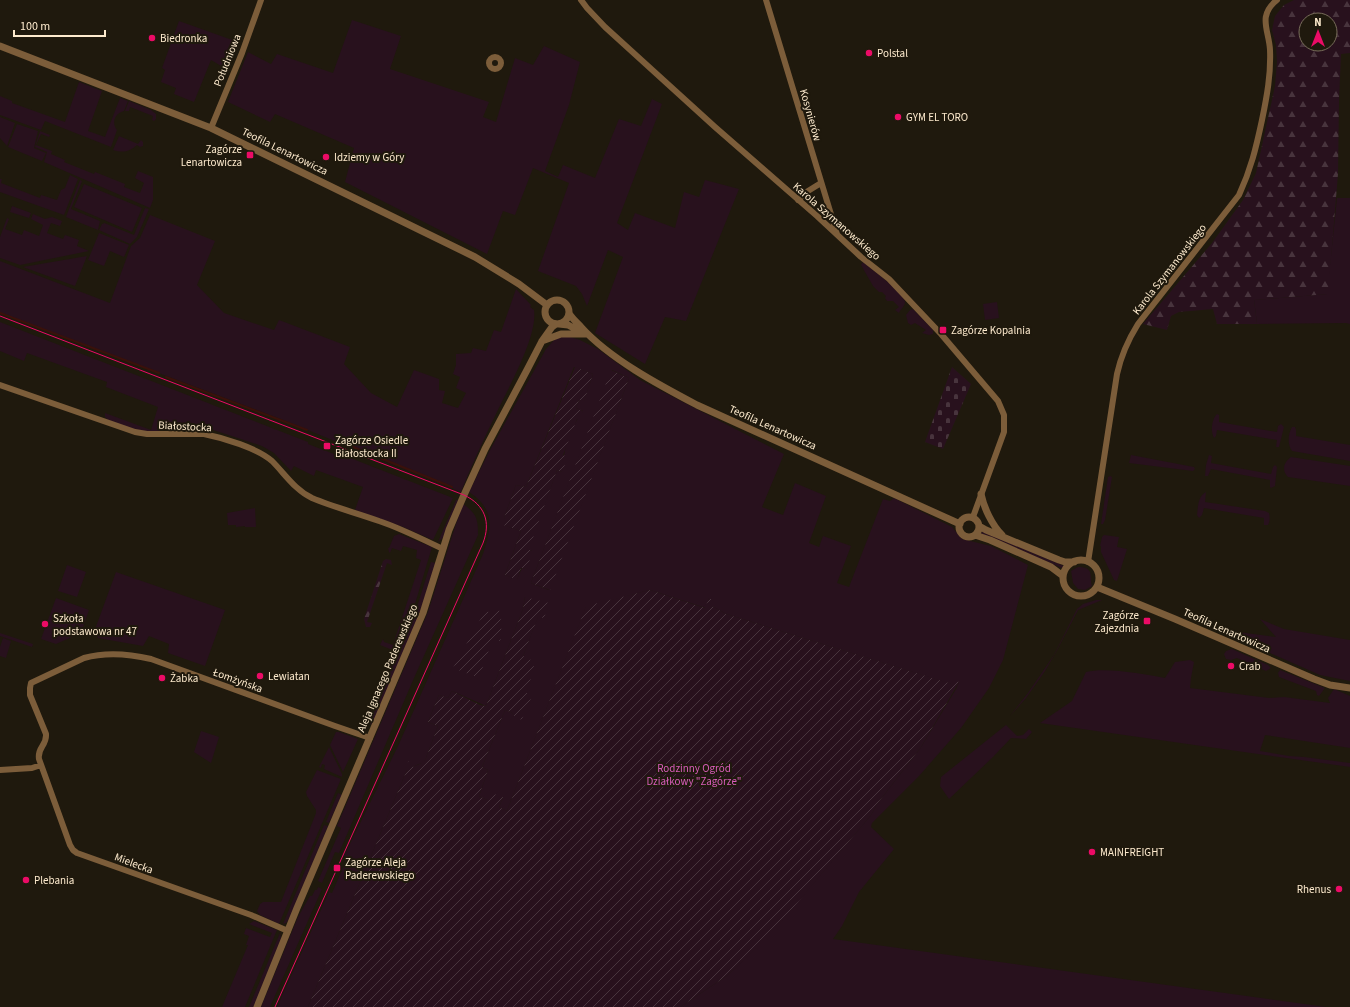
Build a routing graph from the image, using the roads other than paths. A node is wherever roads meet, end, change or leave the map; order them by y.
1 (261, 0) edge
2 (581, 0) edge
3 (766, 0) edge
4 (1277, 0) edge
5 (0, 46) edge
6 (211, 128) junction
7 (821, 183) junction
8 (798, 200) junction
9 (838, 236) junction
10 (547, 304) junction
11 (568, 314) junction
12 (548, 320) junction
13 (558, 324) junction
14 (586, 334) junction
15 (542, 341) junction
16 (0, 385) edge
17 (982, 494) junction
18 (973, 517) junction
19 (960, 524) junction
20 (979, 526) junction
21 (975, 535) junction
22 (1004, 537) junction
23 (443, 549) junction
24 (1074, 562) junction
25 (1088, 562) junction
26 (1063, 576) junction
27 (1097, 587) junction
28 (1350, 688) edge
29 (370, 738) junction
30 (39, 750) joint
31 (41, 765) junction
32 (0, 770) edge
33 (288, 931) junction
34 (257, 1007) edge

1 - 6 street, Południowa
2 - 8 street, Karola Szymanowskiego
3 - 7 street, Kosynierów
4 - 25 street, Karola Szymanowskiego
5 - 6 street, Teofila Lenartowicza
6 - 10 street, Teofila Lenartowicza
7 - 8 street
7 - 9 street, Kosynierów
8 - 9 street, Karola Szymanowskiego
9 - 17 street, Karola Szymanowskiego
10 - 11 street
10 - 12 street
11 - 13 street
11 - 14 street, Teofila Lenartowicza
12 - 13 street
12 - 15 street, Aleja Ignacego Paderewskiego
13 - 14 street, Teofila Lenartowicza
13 - 15 street, Aleja Ignacego Paderewskiego
14 - 15 street
14 - 19 street, Teofila Lenartowicza
15 - 23 street, Aleja Ignacego Paderewskiego
16 - 23 street, Białostocka
17 - 18 street, Karola Szymanowskiego
17 - 22 street
18 - 19 street
18 - 20 street
19 - 21 street
20 - 21 street
20 - 22 street
21 - 26 street
22 - 24 street
23 - 29 street, Aleja Ignacego Paderewskiego
24 - 25 street
24 - 26 street
25 - 27 street
26 - 27 street
27 - 28 street, Teofila Lenartowicza
29 - 30 street, Łomżyńska
29 - 33 street, Aleja Ignacego Paderewskiego
30 - 31 street, Mielecka
31 - 32 street
31 - 33 street, Mielecka
33 - 34 street, Aleja Ignacego Paderewskiego

